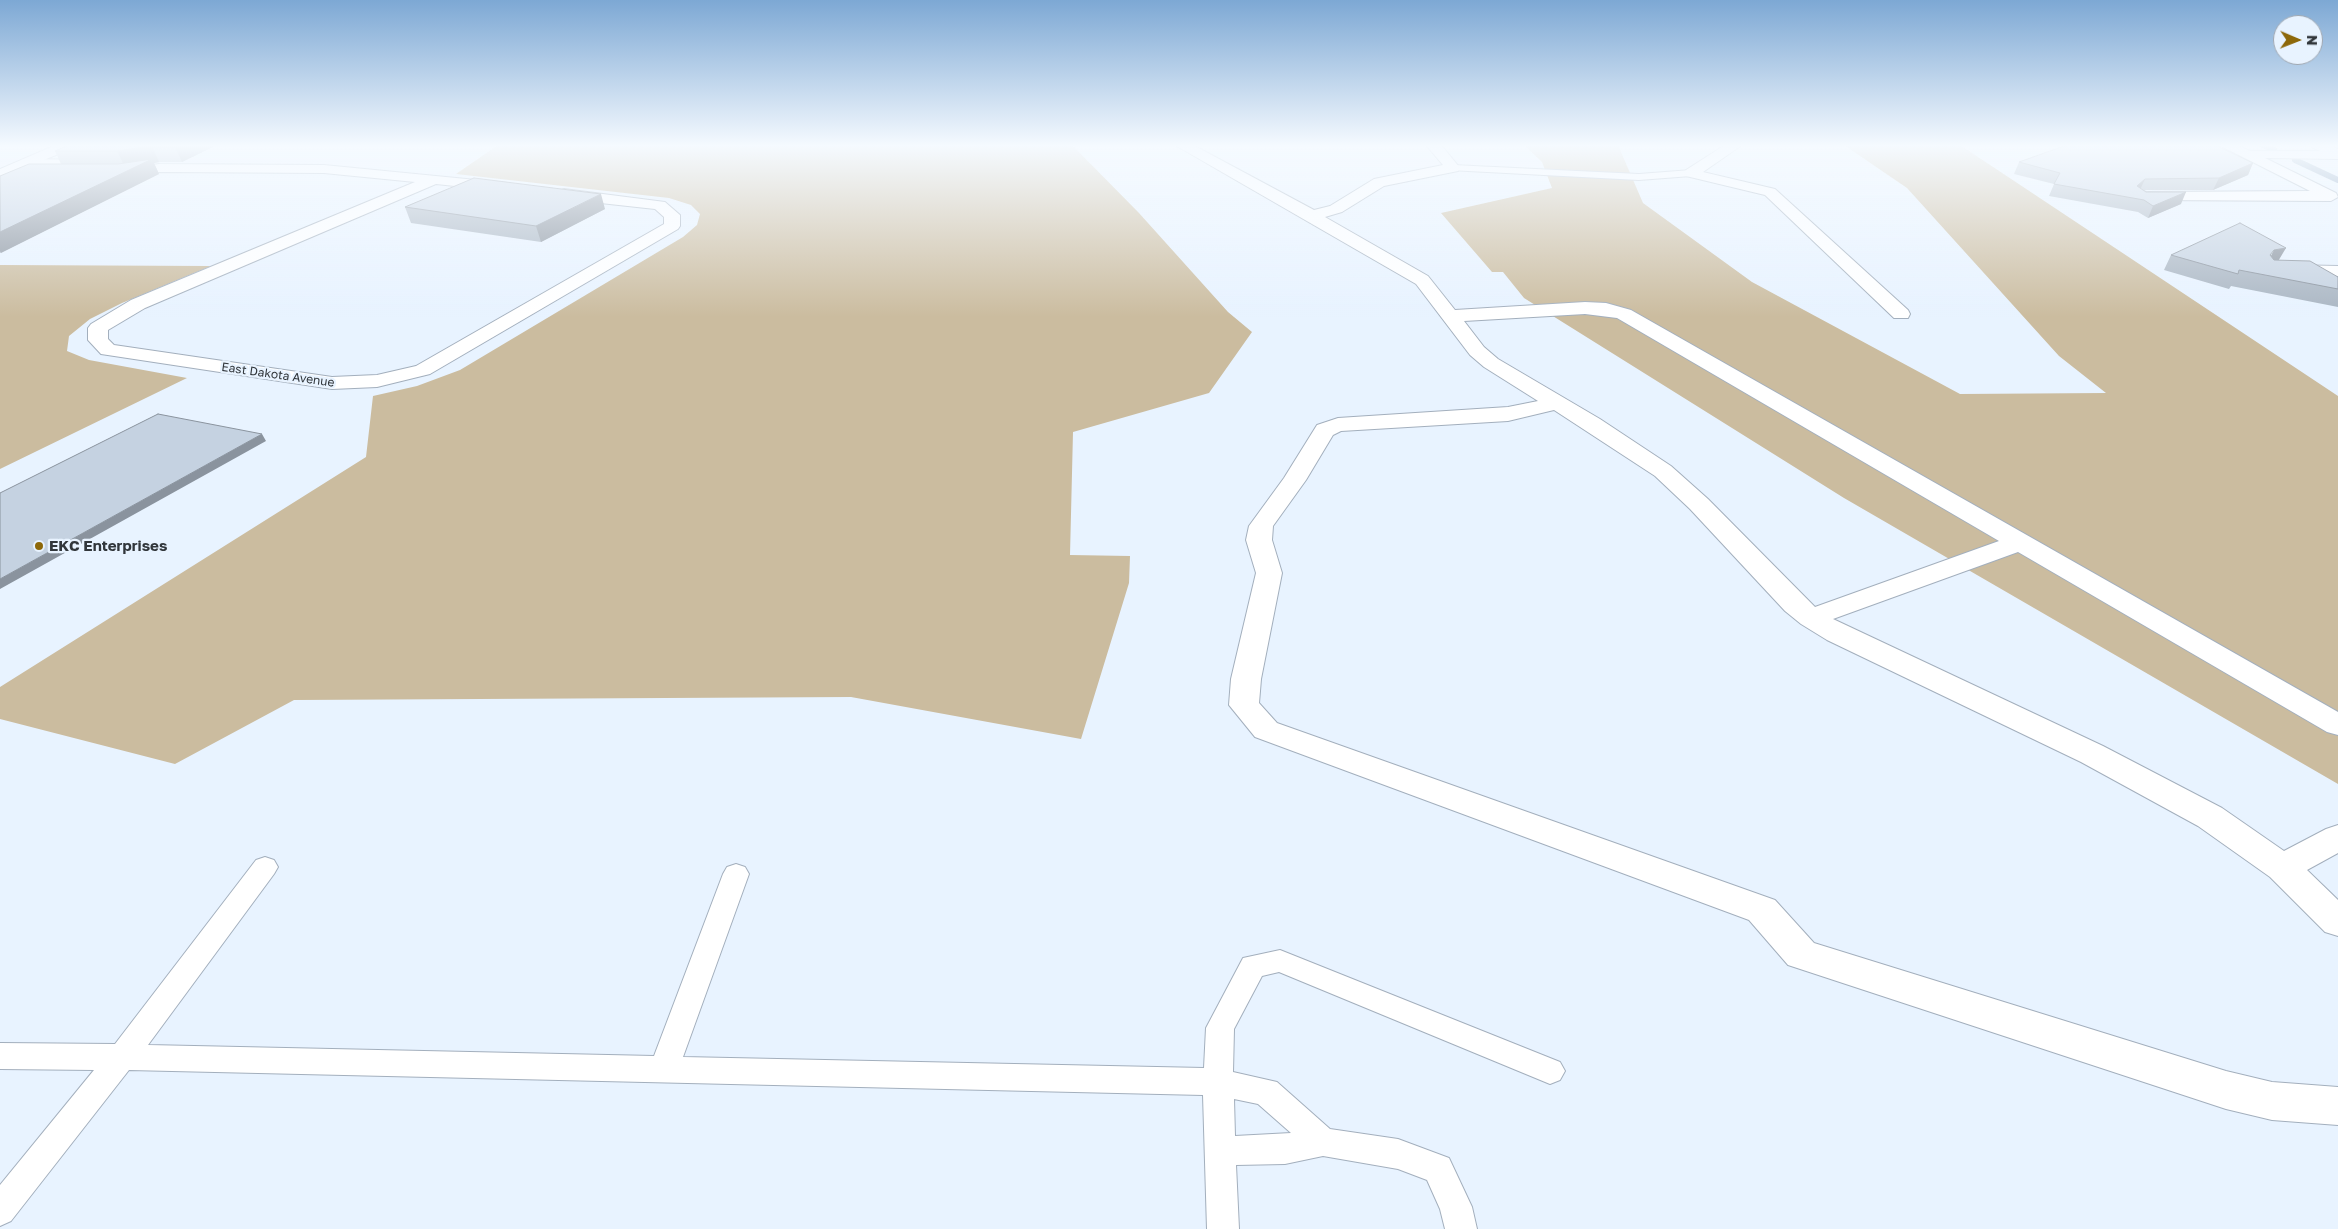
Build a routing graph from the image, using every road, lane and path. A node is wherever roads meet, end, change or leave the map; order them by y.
1 (380, 202) edge
2 (637, 202) edge
3 (1287, 202) edge
4 (1347, 202) edge
5 (1781, 202) edge
6 (1312, 216) junction
7 (2273, 270) edge
8 (2338, 271) edge
9 (1901, 314) dead end
10 (1451, 316) junction
11 (1557, 403) junction
12 (2020, 542) junction
13 (1811, 618) junction
14 (2338, 725) edge
15 (2338, 838) edge
16 (265, 867) dead end
17 (2282, 868) junction
18 (736, 874) dead end
19 (2338, 922) edge
20 (0, 1056) edge
21 (122, 1057) junction
22 (664, 1069) junction
23 (1550, 1071) dead end
24 (1218, 1082) junction
25 (2338, 1106) edge
26 (1323, 1142) junction
27 (1220, 1151) junction
28 (0, 1210) edge
29 (1223, 1229) edge
30 (1461, 1229) edge

1 - 2 street, East Dakota Avenue
3 - 6 street
4 - 6 street
5 - 9 street
6 - 10 street
7 - 8 street
10 - 11 street
10 - 12 street
11 - 13 street
11 - 25 street
12 - 13 street
12 - 14 street
13 - 17 street
15 - 17 street
16 - 21 lane
17 - 19 street
18 - 22 lane
20 - 21 lane
21 - 22 lane
21 - 28 lane
22 - 24 lane
23 - 24 lane
24 - 26 lane
24 - 27 lane
26 - 27 lane
26 - 30 lane
27 - 29 lane

